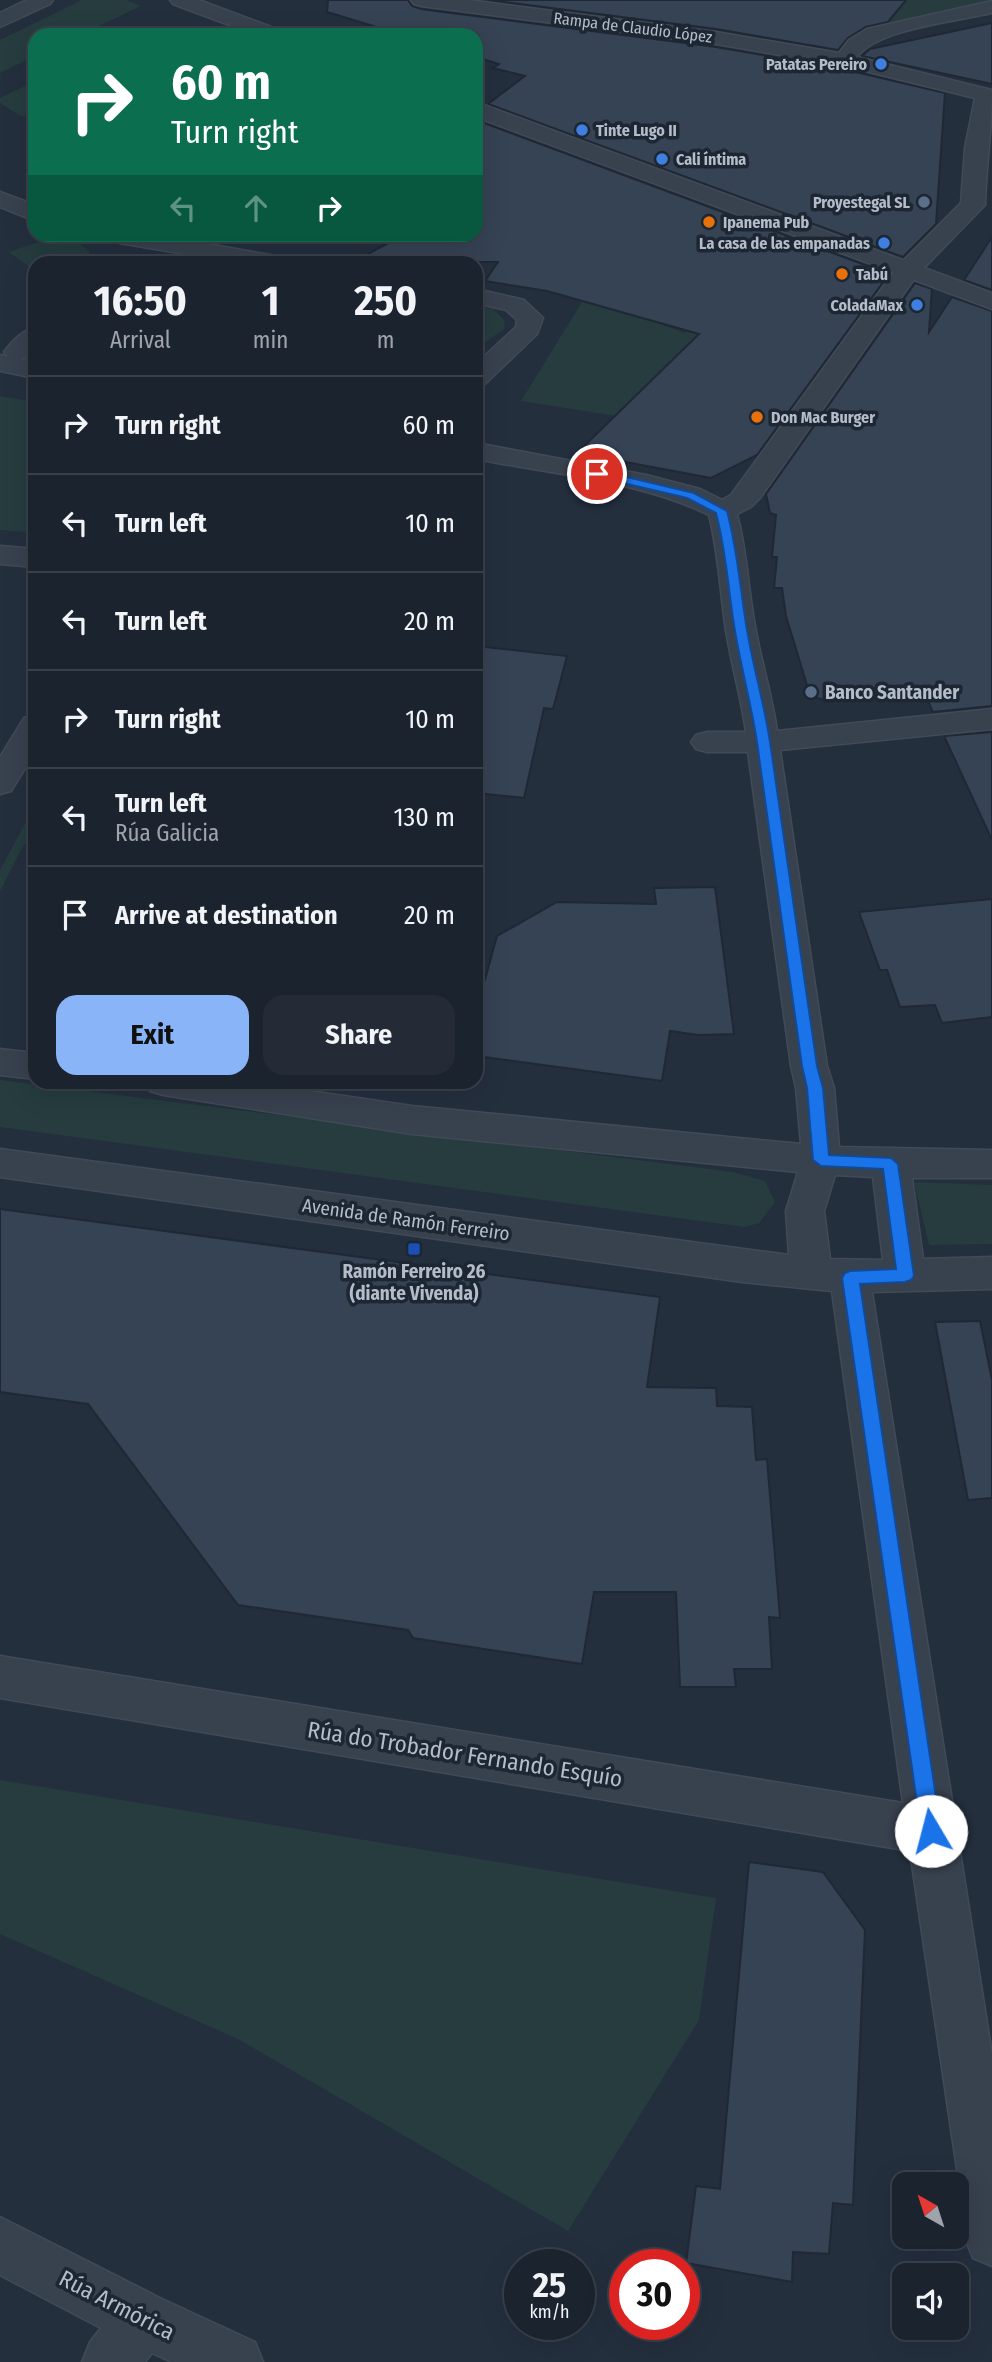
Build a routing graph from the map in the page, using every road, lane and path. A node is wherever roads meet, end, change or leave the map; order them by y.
1 (43, 0) edge
2 (180, 0) edge
3 (421, 0) edge
4 (992, 8) edge
5 (0, 21) edge
6 (256, 28) edge
7 (844, 60) junction
8 (989, 96) edge
9 (483, 112) edge
10 (0, 199) edge
11 (28, 211) edge
12 (136, 242) edge
13 (150, 242) edge
14 (121, 256) edge
15 (234, 256) edge
16 (908, 270) junction
17 (483, 298) edge
18 (992, 302) edge
19 (483, 371) edge
20 (483, 452) edge
21 (722, 511) junction
22 (0, 555) edge
23 (28, 557) edge
24 (992, 719) edge
25 (28, 737) edge
26 (706, 742) dead end
27 (764, 742) junction
28 (0, 784) edge
29 (0, 1062) edge
30 (28, 1065) edge
31 (210, 1089) edge
32 (821, 1160) junction
33 (0, 1163) edge
34 (891, 1164) junction
35 (992, 1164) edge
36 (992, 1273) edge
37 (831, 1275) junction
38 (905, 1276) junction
39 (0, 1676) edge
40 (931, 1831) junction
41 (992, 2239) edge
42 (0, 2245) edge
43 (126, 2341) edge
44 (235, 2362) edge

1 - 5 street
2 - 6 street
3 - 7 street, Rampa de Claudio López
4 - 7 street
7 - 8 street, Rampa de Claudio López
8 - 16 street
9 - 16 street
10 - 11 street
12 - 14 street
13 - 15 street
16 - 18 street
16 - 21 street
17 - 19 street
20 - 21 street
21 - 27 street
22 - 23 street
24 - 27 street
25 - 28 street
26 - 27 street
27 - 32 street
29 - 30 street
31 - 32 street
32 - 34 street
32 - 37 street
33 - 37 street, Avenida de Ramón Ferreiro
34 - 35 street
34 - 38 street
36 - 38 street, Avenida de Ramón Ferreiro
37 - 38 street, Avenida de Ramón Ferreiro
37 - 40 street
39 - 40 street, Rúa do Trobador Fernando Esquío
40 - 41 street
42 - 43 street, Rúa Armórica
43 - 44 street, Rúa Armórica

